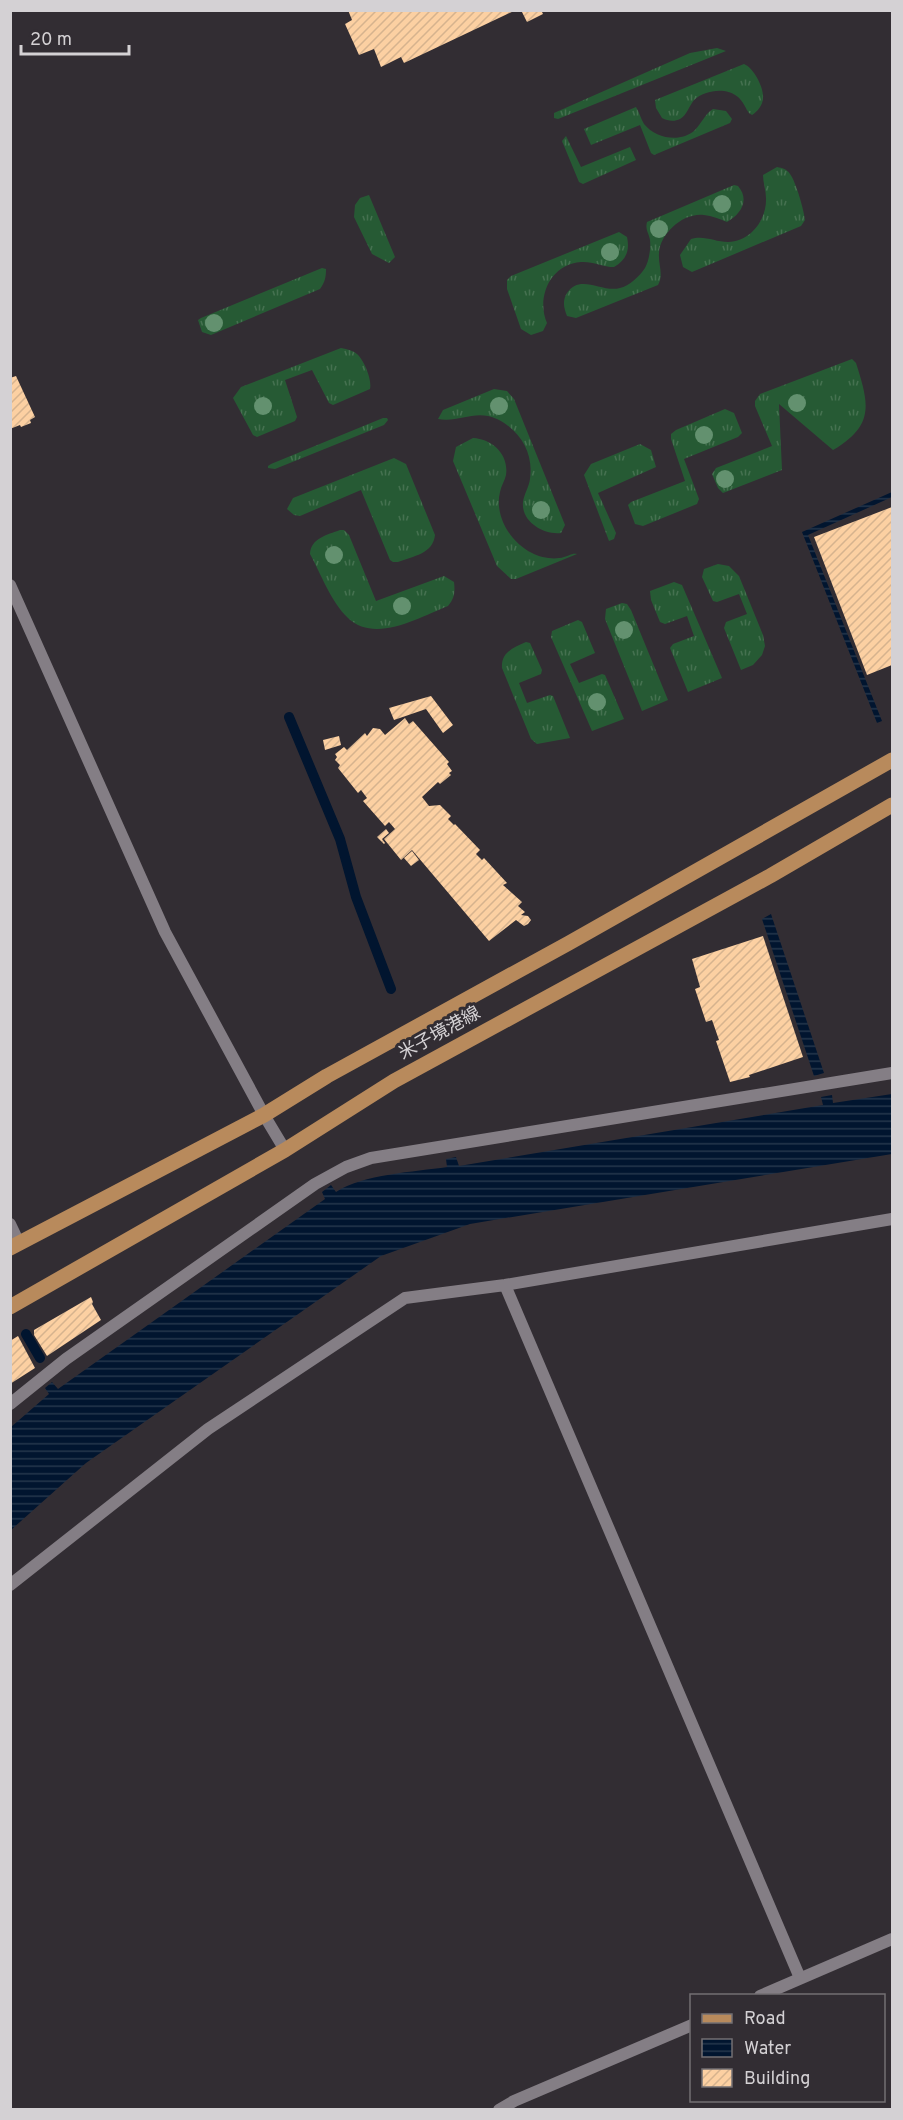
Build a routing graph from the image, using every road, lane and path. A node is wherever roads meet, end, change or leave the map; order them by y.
1 (10, 585) edge
2 (892, 760) edge
3 (892, 805) edge
4 (892, 1073) edge
5 (264, 1115) junction
6 (285, 1150) junction
7 (892, 1219) edge
8 (10, 1224) edge
9 (15, 1246) edge
10 (505, 1285) junction
11 (10, 1307) edge
12 (10, 1404) edge
13 (10, 1585) edge
14 (892, 1939) edge
15 (800, 1978) junction
16 (762, 1994) edge
17 (690, 2026) edge
18 (499, 2109) edge

1 - 5 street
2 - 5 main road, 米子境港線
3 - 6 main road, 米子境港線
4 - 12 street
5 - 6 street
5 - 9 main road, 米子境港線
6 - 11 main road, 米子境港線
7 - 10 street
8 - 9 street
10 - 13 street
10 - 15 street
14 - 15 street
15 - 16 street
17 - 18 street

